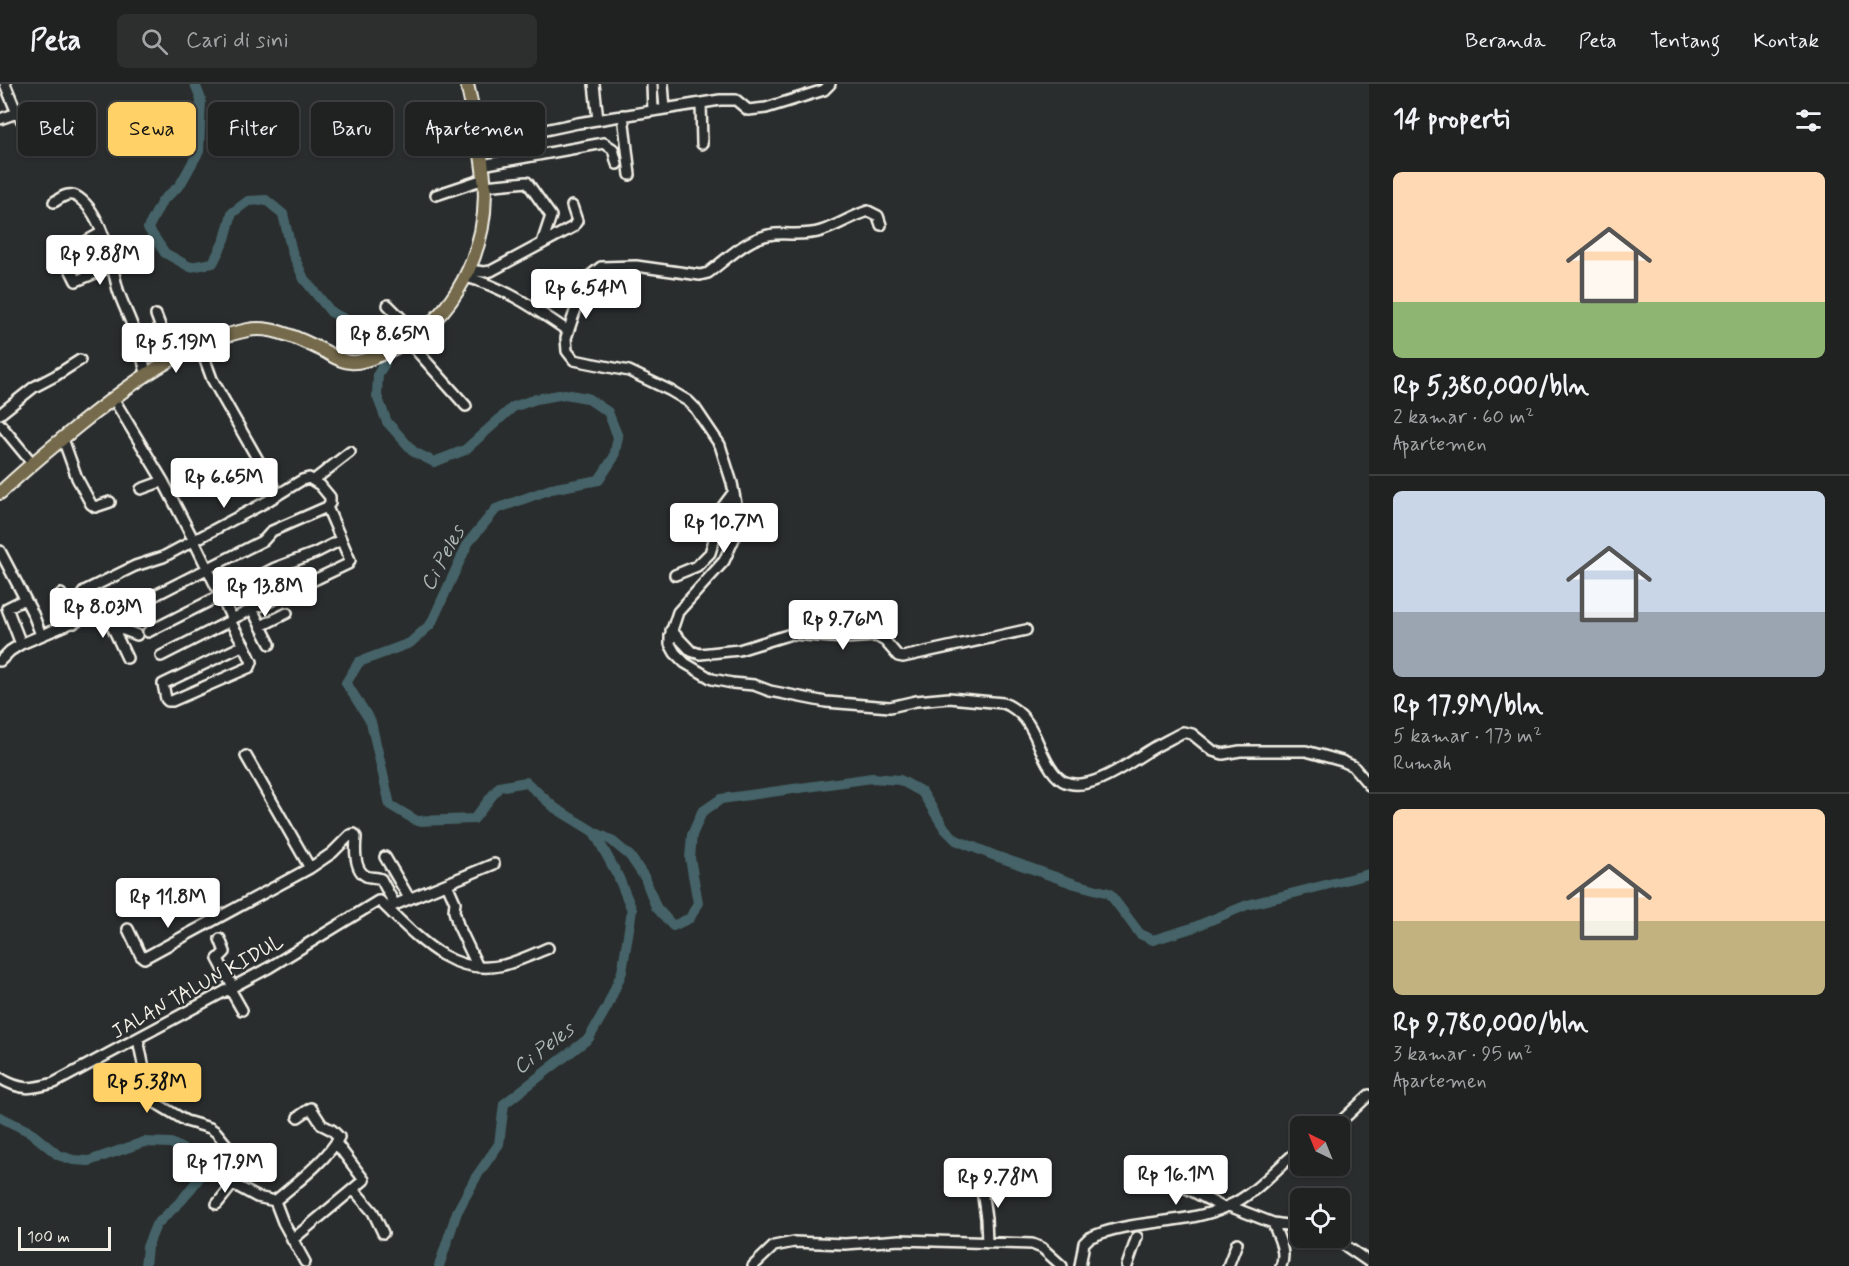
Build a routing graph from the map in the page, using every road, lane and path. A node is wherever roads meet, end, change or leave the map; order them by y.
1 (5, 84) edge
2 (467, 84) edge
3 (594, 84) edge
4 (652, 84) edge
5 (663, 84) edge
6 (830, 84) edge
7 (471, 102) edge
8 (702, 103) junction
9 (665, 109) junction
10 (653, 111) junction
11 (17, 113) joint
12 (623, 115) junction
13 (0, 119) edge
14 (598, 120) junction
15 (545, 131) edge
16 (702, 144) dead end
17 (481, 156) edge
18 (617, 164) dead end
19 (482, 165) junction
20 (630, 175) dead end
21 (484, 183) junction
22 (436, 195) dead end
23 (54, 202) dead end
24 (572, 206) dead end
25 (881, 225) dead end
26 (101, 233) junction
27 (542, 243) junction
28 (112, 266) junction
29 (468, 274) junction
30 (388, 305) dead end
31 (156, 315) dead end
32 (568, 331) junction
33 (407, 341) junction
34 (200, 346) junction
35 (173, 359) junction
36 (80, 360) dead end
37 (147, 373) junction
38 (113, 398) junction
39 (466, 406) dead end
40 (0, 414) edge
41 (0, 424) edge
42 (63, 439) junction
43 (350, 452) dead end
44 (33, 464) junction
45 (314, 480) junction
46 (162, 481) junction
47 (141, 489) dead end
48 (0, 493) edge
49 (734, 493) junction
50 (278, 495) junction
51 (111, 502) dead end
52 (327, 507) junction
53 (341, 540) junction
54 (194, 541) junction
55 (0, 551) edge
56 (206, 568) junction
57 (675, 575) dead end
58 (60, 594) dead end
59 (219, 596) junction
60 (25, 599) junction
61 (104, 609) junction
62 (252, 609) junction
63 (287, 613) dead end
64 (94, 614) junction
65 (231, 620) junction
66 (74, 623) junction
67 (261, 626) junction
68 (114, 629) junction
69 (671, 630) junction
70 (1026, 630) dead end
71 (148, 632) dead end
72 (41, 635) junction
73 (137, 635) dead end
74 (21, 644) junction
75 (270, 644) dead end
76 (244, 645) junction
77 (2, 654) edge
78 (161, 656) dead end
79 (127, 658) dead end
80 (246, 756) dead end
81 (1369, 785) edge
82 (385, 857) dead end
83 (494, 864) dead end
84 (310, 868) junction
85 (447, 884) junction
86 (409, 898) junction
87 (391, 906) junction
88 (184, 924) dead end
89 (128, 929) dead end
90 (189, 934) junction
91 (220, 939) dead end
92 (548, 948) dead end
93 (478, 967) junction
94 (232, 988) junction
95 (242, 1010) dead end
96 (138, 1039) junction
97 (0, 1078) edge
98 (1369, 1095) edge
99 (1347, 1116) edge
100 (298, 1117) dead end
101 (336, 1143) junction
102 (1290, 1158) edge
103 (1014, 1180) dead end
104 (1173, 1181) dead end
105 (233, 1184) junction
106 (354, 1190) junction
107 (275, 1201) junction
108 (217, 1204) dead end
109 (1226, 1207) junction
110 (1273, 1223) junction
111 (1290, 1226) edge
112 (383, 1233) dead end
113 (1137, 1237) dead end
114 (292, 1240) junction
115 (987, 1243) junction
116 (1237, 1243) dead end
117 (1346, 1248) edge
118 (305, 1262) dead end
119 (1369, 1262) edge
120 (753, 1266) edge
121 (1062, 1266) edge
122 (1080, 1266) edge
123 (1127, 1266) edge
124 (1228, 1266) edge
125 (1281, 1266) edge

1 - 11 street
2 - 7 main road
3 - 14 street
4 - 10 street
5 - 9 street
6 - 8 street
8 - 9 street
8 - 16 street
9 - 10 street
10 - 12 street
11 - 13 street
12 - 14 street
12 - 20 street
14 - 15 street
17 - 19 main road
18 - 19 street
19 - 21 main road
21 - 22 street
21 - 27 street
21 - 29 main road
23 - 26 street
24 - 27 street
25 - 32 street
26 - 28 street
26 - 28 street
27 - 29 street
28 - 37 street
29 - 32 street
29 - 33 main road
30 - 33 street
31 - 35 street
32 - 49 street
33 - 34 main road
33 - 39 street
34 - 35 main road
34 - 50 street
35 - 37 main road
36 - 40 street
37 - 38 main road
38 - 42 main road
38 - 46 street
41 - 44 street
42 - 44 main road
42 - 51 street
43 - 45 street
44 - 48 main road
45 - 50 street
45 - 52 street
46 - 47 street
46 - 54 street
49 - 57 street
49 - 69 street
50 - 54 street
52 - 53 street
52 - 56 street
53 - 59 street
53 - 62 street
54 - 56 street
54 - 64 street
55 - 60 street
56 - 59 street
56 - 61 street
58 - 66 street
59 - 65 street
59 - 71 street
60 - 72 street
60 - 74 street
61 - 64 street
61 - 68 street
62 - 65 street
62 - 67 street
63 - 67 street
64 - 66 street
65 - 76 street
65 - 78 street
66 - 72 street
67 - 75 street
68 - 73 street
68 - 79 street
69 - 70 street
69 - 81 street
72 - 74 street
74 - 77 street
76 - 76 street
80 - 84 street
82 - 86 street
83 - 85 street
84 - 87 street
84 - 90 street
85 - 86 street
85 - 93 street
86 - 87 street
87 - 93 street
87 - 94 street, JALAN TALUN KIDUL
88 - 90 street
89 - 90 street
91 - 94 street
92 - 93 street
94 - 95 street
94 - 96 street, JALAN TALUN KIDUL
96 - 97 street, JALAN TALUN KIDUL
96 - 105 street
98 - 99 street
100 - 101 street
101 - 106 street
101 - 107 street
102 - 109 street
103 - 115 street
104 - 109 street
105 - 107 street
105 - 108 street
106 - 112 street
106 - 114 street
107 - 114 street
109 - 110 street
109 - 122 street
110 - 111 street
110 - 125 street
113 - 123 street
114 - 118 street
115 - 120 street
115 - 121 street
116 - 124 street
117 - 119 street

